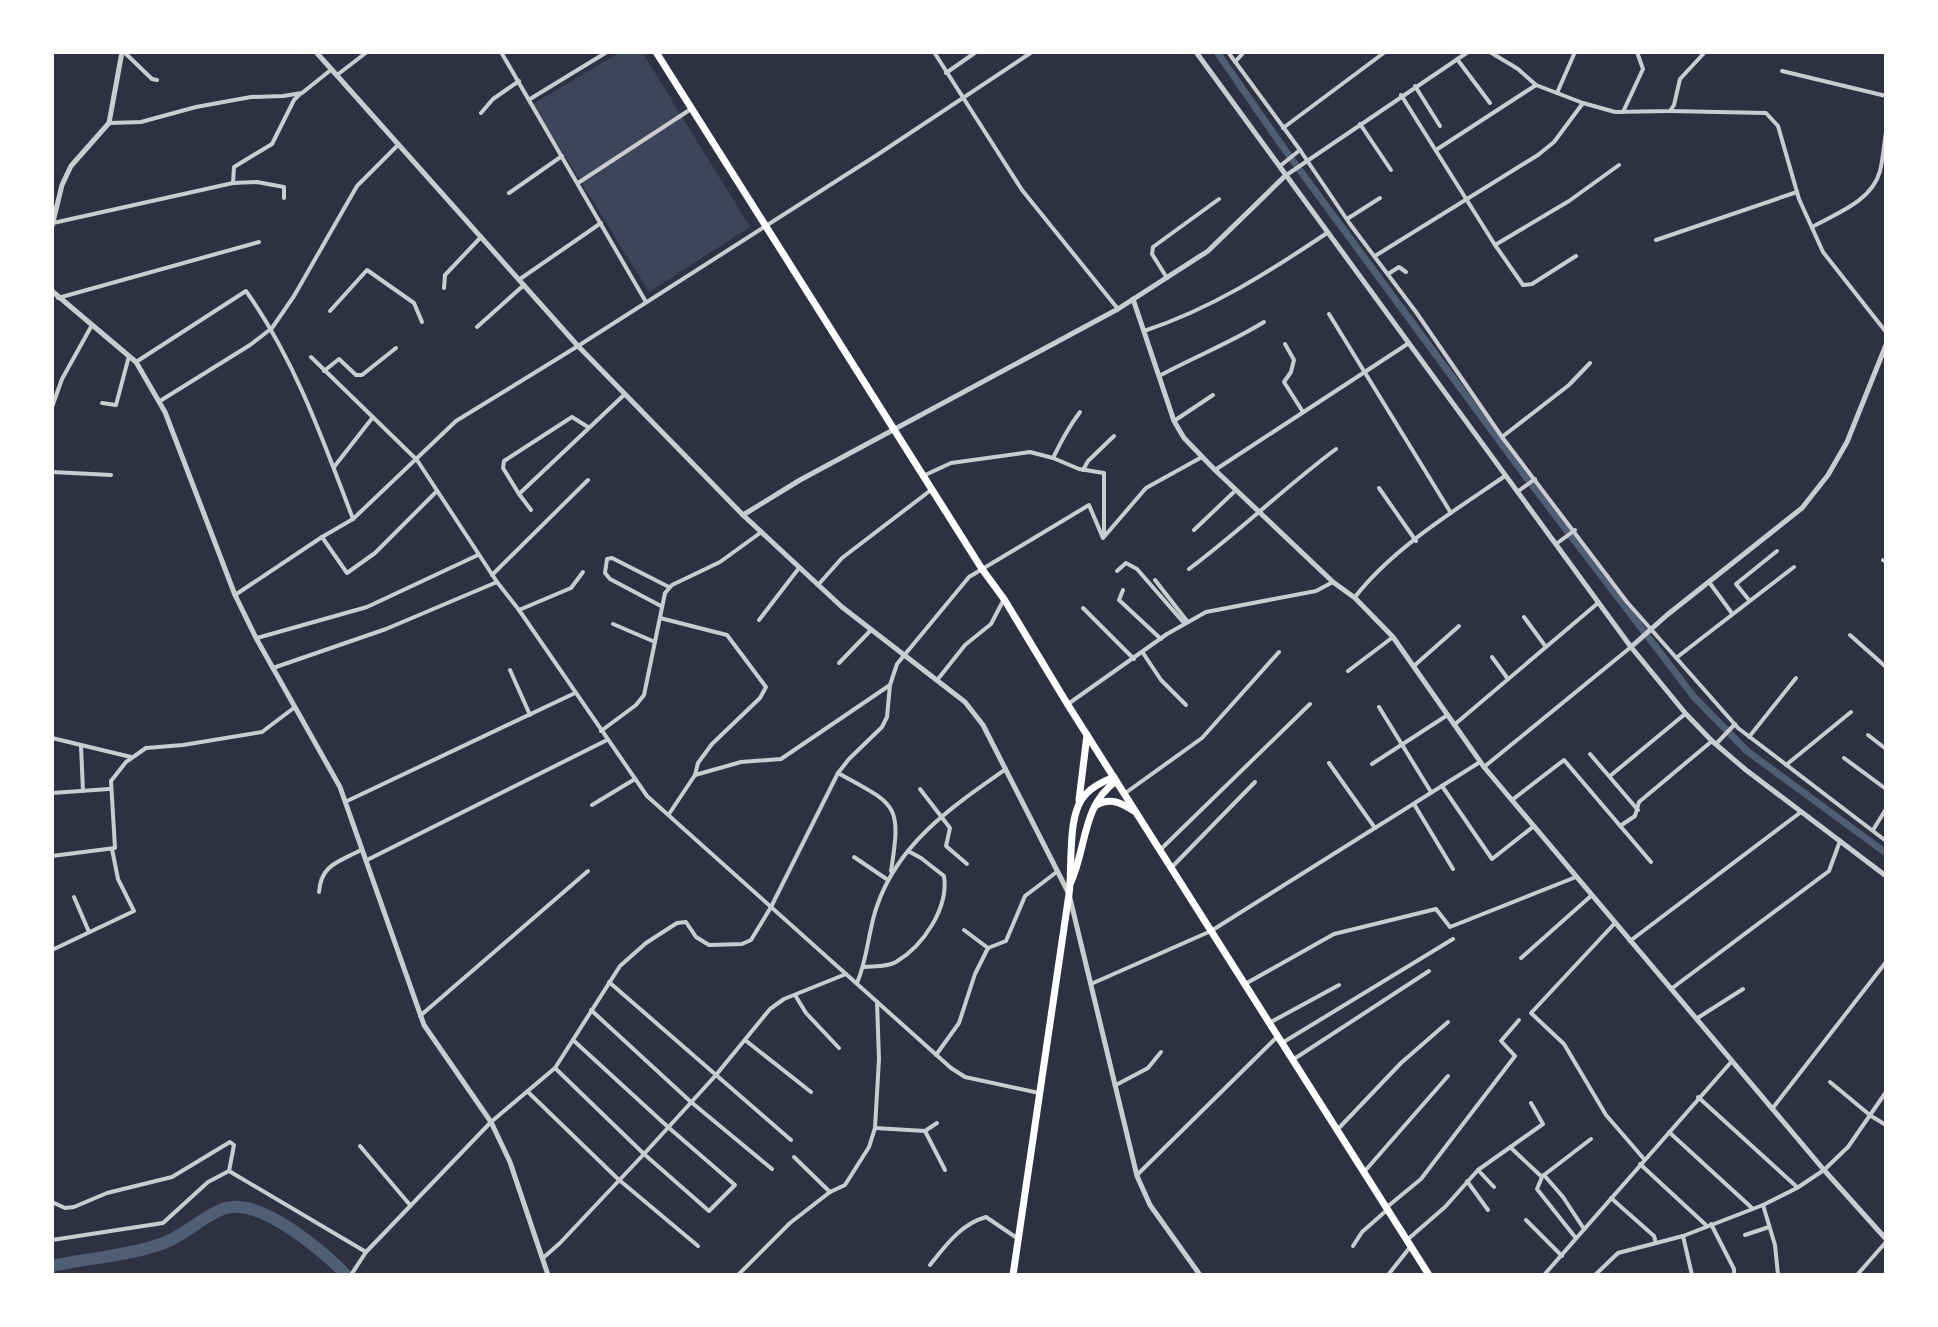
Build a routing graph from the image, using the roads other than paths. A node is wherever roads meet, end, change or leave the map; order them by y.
1 (123, 52) edge
2 (316, 52) edge
3 (367, 52) edge
4 (501, 52) edge
5 (607, 52) edge
6 (656, 52) edge
7 (934, 52) edge
8 (976, 52) edge
9 (1032, 52) edge
10 (1196, 52) edge
11 (1228, 52) edge
12 (1244, 52) edge
13 (1385, 52) edge
14 (1468, 52) edge
15 (1575, 52) edge
16 (1637, 52) edge
17 (1705, 52) edge
18 (1494, 53) edge
19 (1457, 59) junction
20 (1235, 63) junction
21 (1782, 71) dead end
22 (334, 72) junction
23 (946, 73) junction
24 (157, 80) dead end
25 (519, 81) junction
26 (1536, 85) junction
27 (1415, 86) junction
28 (302, 93) junction
29 (1557, 93) junction
30 (1401, 95) junction
31 (1886, 96) edge
32 (961, 98) junction
33 (530, 99) junction
34 (1490, 103) dead end
35 (1583, 103) junction
36 (691, 109) junction
37 (1670, 111) junction
38 (1623, 112) junction
39 (481, 113) dead end
40 (109, 123) junction
41 (1360, 124) junction
42 (1440, 126) dead end
43 (1283, 128) junction
44 (1886, 132) edge
45 (398, 145) junction
46 (1300, 150) junction
47 (1436, 150) junction
48 (562, 156) junction
49 (1307, 160) junction
50 (1619, 165) dead end
51 (1279, 166) junction
52 (1391, 170) dead end
53 (1285, 176) junction
54 (233, 183) junction
55 (578, 183) junction
56 (1797, 192) junction
57 (509, 193) dead end
58 (284, 198) dead end
59 (1380, 198) dead end
60 (1219, 199) dead end
61 (1467, 201) junction
62 (1347, 219) junction
63 (601, 223) junction
64 (52, 224) edge
65 (763, 226) junction
66 (1812, 227) junction
67 (1327, 233) junction
68 (481, 237) junction
69 (1656, 240) dead end
70 (259, 242) dead end
71 (1495, 245) junction
72 (1374, 256) junction
73 (1576, 256) dead end
74 (1406, 272) dead end
75 (1388, 274) junction
76 (1167, 278) junction
77 (522, 282) junction
78 (444, 288) dead end
79 (52, 291) edge
80 (57, 298) junction
81 (1133, 299) junction
82 (646, 302) junction
83 (1118, 309) junction
84 (330, 311) dead end
85 (1329, 314) dead end
86 (422, 322) dead end
87 (1264, 322) dead end
88 (92, 325) junction
89 (477, 327) dead end
90 (272, 328) junction
91 (1144, 331) junction
92 (1886, 332) edge
93 (1409, 343) junction
94 (1285, 344) dead end
95 (1886, 345) edge
96 (578, 346) junction
97 (396, 348) dead end
98 (129, 356) junction
99 (311, 357) dead end
100 (136, 362) junction
101 (1590, 363) dead end
102 (324, 371) junction
103 (1364, 371) junction
104 (1158, 376) junction
105 (625, 394) junction
106 (1213, 395) dead end
107 (160, 401) junction
108 (102, 403) dead end
109 (52, 407) edge
110 (1080, 412) dead end
111 (1303, 412) junction
112 (373, 417) junction
113 (1174, 421) junction
114 (588, 427) junction
115 (894, 431) junction
116 (1114, 436) dead end
117 (1502, 437) junction
118 (1336, 449) dead end
119 (1202, 457) junction
120 (1053, 458) junction
121 (417, 460) junction
122 (334, 467) junction
123 (1083, 470) junction
124 (1215, 470) junction
125 (52, 472) edge
126 (111, 475) dead end
127 (1505, 476) junction
128 (923, 477) junction
129 (588, 480) dead end
130 (1533, 480) junction
131 (1379, 488) dead end
132 (931, 490) junction
133 (1236, 490) junction
134 (1519, 490) junction
135 (437, 491) junction
136 (519, 494) junction
137 (531, 510) dead end
138 (1258, 511) junction
139 (1451, 513) junction
140 (743, 515) junction
141 (353, 519) junction
142 (1194, 530) dead end
143 (1574, 531) junction
144 (760, 533) junction
145 (322, 537) junction
146 (1103, 538) junction
147 (1416, 541) junction
148 (1558, 543) junction
149 (1777, 551) dead end
150 (478, 555) junction
151 (1794, 567) dead end
152 (799, 568) junction
153 (982, 569) junction
154 (1189, 569) dead end
155 (1117, 571) dead end
156 (583, 572) dead end
157 (492, 575) junction
158 (1155, 580) dead end
159 (497, 582) junction
160 (1333, 582) junction
161 (1709, 582) junction
162 (818, 585) junction
163 (670, 588) junction
164 (1123, 590) dead end
165 (235, 595) junction
166 (1355, 598) junction
167 (1004, 599) junction
168 (1749, 600) junction
169 (1598, 603) junction
170 (661, 606) junction
171 (1083, 608) dead end
172 (519, 610) junction
173 (1732, 613) junction
174 (1524, 617) dead end
175 (660, 618) junction
176 (759, 620) dead end
177 (1186, 622) junction
178 (613, 624) dead end
179 (1459, 626) dead end
180 (872, 629) junction
181 (1649, 630) junction
182 (1850, 635) dead end
183 (1393, 637) junction
184 (256, 638) junction
185 (1161, 639) junction
186 (655, 642) junction
187 (1546, 647) junction
188 (1631, 647) junction
189 (1279, 652) dead end
190 (1143, 653) junction
191 (905, 654) junction
192 (1492, 657) dead end
193 (1676, 658) junction
194 (1134, 659) junction
195 (839, 663) dead end
196 (1415, 665) junction
197 (1886, 667) edge
198 (273, 668) junction
199 (510, 670) dead end
200 (1348, 671) dead end
201 (1796, 678) dead end
202 (938, 679) junction
203 (1508, 679) junction
204 (890, 685) junction
205 (576, 693) junction
206 (1310, 704) dead end
207 (1068, 705) junction
208 (1186, 705) dead end
209 (296, 706) junction
210 (1379, 707) dead end
211 (1851, 712) dead end
212 (1686, 714) junction
213 (530, 715) junction
214 (1446, 716) junction
215 (1735, 724) junction
216 (1454, 726) junction
217 (601, 731) junction
218 (1087, 735) junction
219 (1868, 735) dead end
220 (1749, 737) junction
221 (52, 738) edge
222 (607, 740) junction
223 (1714, 742) junction
224 (81, 745) junction
225 (1401, 745) junction
226 (1886, 749) edge
227 (1590, 754) dead end
228 (132, 757) junction
229 (1844, 758) dead end
230 (1329, 763) dead end
231 (1372, 764) dead end
232 (1482, 764) junction
233 (1786, 765) junction
234 (1006, 769) junction
235 (838, 773) junction
236 (695, 775) junction
237 (1610, 776) junction
238 (635, 779) junction
239 (1115, 779) junction
240 (1255, 782) dead end
241 (1442, 786) junction
242 (110, 789) junction
243 (920, 789) dead end
244 (1886, 789) edge
245 (83, 791) junction
246 (1431, 792) junction
247 (52, 793) edge
248 (1124, 794) junction
249 (1512, 800) junction
250 (345, 802) junction
251 (1414, 804) junction
252 (592, 805) dead end
253 (1886, 809) edge
254 (1077, 810) junction
255 (1638, 810) junction
256 (1801, 811) junction
257 (1090, 812) junction
258 (1136, 813) junction
259 (669, 814) junction
260 (941, 815) junction
261 (1534, 826) junction
262 (1620, 826) junction
263 (1375, 828) junction
264 (1872, 831) junction
265 (1840, 840) junction
266 (1886, 841) edge
267 (112, 849) junction
268 (363, 849) junction
269 (1160, 850) junction
270 (908, 851) junction
271 (52, 856) edge
272 (854, 857) dead end
273 (367, 860) junction
274 (1651, 862) dead end
275 (967, 864) dead end
276 (1171, 868) junction
277 (1453, 869) dead end
278 (588, 871) dead end
279 (1058, 871) junction
280 (891, 872) junction
281 (1886, 876) edge
282 (1577, 877) junction
283 (888, 880) junction
284 (1071, 882) junction
285 (319, 892) dead end
286 (1069, 894) junction
287 (1592, 895) junction
288 (74, 897) dead end
289 (771, 907) junction
290 (1615, 923) junction
291 (964, 930) dead end
292 (1211, 931) junction
293 (90, 932) junction
294 (1453, 939) dead end
295 (1630, 941) junction
296 (988, 948) junction
297 (52, 950) edge
298 (1521, 958) dead end
299 (1886, 962) edge
300 (864, 967) junction
301 (1429, 971) dead end
302 (846, 974) junction
303 (609, 982) junction
304 (857, 983) junction
305 (1091, 984) junction
306 (1245, 984) junction
307 (1339, 985) dead end
308 (1671, 989) junction
309 (1743, 989) dead end
310 (795, 995) junction
311 (877, 1002) junction
312 (591, 1010) junction
313 (420, 1016) junction
314 (1696, 1019) junction
315 (1519, 1020) dead end
316 (1448, 1022) dead end
317 (1270, 1023) junction
318 (573, 1040) junction
319 (745, 1040) junction
320 (1280, 1040) junction
321 (839, 1048) dead end
322 (1161, 1052) dead end
323 (936, 1055) junction
324 (1293, 1060) junction
325 (1732, 1061) junction
326 (555, 1068) junction
327 (716, 1075) junction
328 (1448, 1076) dead end
329 (1830, 1082) dead end
330 (1115, 1085) junction
331 (528, 1092) junction
332 (811, 1092) dead end
333 (1886, 1092) edge
334 (1041, 1094) junction
335 (1698, 1097) junction
336 (691, 1102) junction
337 (1531, 1103) dead end
338 (1772, 1109) junction
339 (1871, 1116) junction
340 (491, 1122) junction
341 (937, 1123) dead end
342 (1886, 1125) edge
343 (668, 1127) junction
344 (875, 1128) junction
345 (1337, 1130) junction
346 (925, 1131) junction
347 (1669, 1132) junction
348 (1591, 1139) dead end
349 (791, 1140) dead end
350 (360, 1146) dead end
351 (1510, 1147) junction
352 (644, 1154) junction
353 (794, 1157) dead end
354 (1644, 1159) junction
355 (1640, 1164) junction
356 (772, 1169) dead end
357 (945, 1170) dead end
358 (1478, 1170) junction
359 (1824, 1170) junction
360 (229, 1171) junction
361 (1364, 1172) junction
362 (1137, 1176) junction
363 (1543, 1176) junction
364 (618, 1179) junction
365 (1467, 1181) junction
366 (1494, 1187) dead end
367 (1797, 1188) junction
368 (830, 1192) junction
369 (1611, 1198) junction
370 (52, 1202) edge
371 (410, 1205) junction
372 (1763, 1205) junction
373 (1387, 1208) junction
374 (1752, 1208) junction
375 (1488, 1210) dead end
376 (1526, 1220) dead end
377 (1709, 1225) junction
378 (1769, 1227) junction
379 (1584, 1229) junction
380 (1745, 1235) dead end
381 (1683, 1236) junction
382 (1576, 1237) junction
383 (52, 1240) edge
384 (1019, 1240) junction
385 (1886, 1241) edge
386 (1409, 1243) junction
387 (1656, 1243) junction
388 (698, 1246) dead end
389 (1353, 1246) dead end
390 (364, 1254) junction
391 (1562, 1256) junction
392 (542, 1258) junction
393 (930, 1265) dead end
394 (1550, 1268) junction
395 (351, 1275) edge
396 (548, 1275) edge
397 (738, 1275) edge
398 (1013, 1275) edge
399 (1200, 1275) edge
400 (1388, 1275) edge
401 (1429, 1275) edge
402 (1544, 1275) edge
403 (1557, 1275) edge
404 (1595, 1275) edge
405 (1692, 1275) edge
406 (1734, 1275) edge
407 (1778, 1275) edge
408 (1857, 1275) edge

1 - 24 street
1 - 40 street
2 - 22 street
3 - 22 street
4 - 25 street
5 - 33 street
6 - 36 main road
7 - 23 street
8 - 23 street
9 - 32 street
10 - 51 street
11 - 20 street
12 - 20 street
13 - 43 street
14 - 19 street
15 - 29 street
16 - 38 street
17 - 37 street
18 - 26 street
19 - 27 street
19 - 34 street
20 - 43 street
21 - 31 street
22 - 28 street
22 - 45 street
23 - 32 street
25 - 33 street
25 - 39 street
26 - 29 street
26 - 47 street
27 - 30 street
27 - 42 street
28 - 40 street
28 - 54 street
29 - 35 street
30 - 41 street
30 - 47 street
32 - 65 street
32 - 83 street
33 - 48 street
35 - 38 street
35 - 61 street
36 - 55 street
36 - 65 main road
37 - 38 street
37 - 56 street
40 - 64 street
41 - 49 street
41 - 52 street
43 - 46 street
44 - 66 street
45 - 68 street
45 - 90 street
46 - 49 street
46 - 51 street
47 - 61 street
48 - 55 street
48 - 57 street
49 - 53 street
49 - 62 street
50 - 71 street
51 - 53 street
53 - 67 street
53 - 76 street
54 - 58 street
54 - 64 street
55 - 63 street
56 - 66 street
56 - 69 street
59 - 62 street
60 - 76 street
61 - 71 street
61 - 72 street
62 - 72 street
63 - 77 street
63 - 82 street
65 - 82 street
65 - 115 main road
66 - 92 street
67 - 91 street
67 - 93 street
68 - 77 street
68 - 78 street
70 - 80 street
71 - 73 street
72 - 75 street
74 - 75 street
75 - 117 street
76 - 81 street
77 - 89 street
77 - 96 street
79 - 80 street
80 - 88 street
81 - 83 street
81 - 91 street
82 - 96 street
83 - 115 street
84 - 86 street
85 - 103 street
87 - 104 street
88 - 98 street
88 - 109 street
90 - 100 street
90 - 107 street
90 - 122 street
91 - 104 street
93 - 103 street
93 - 127 street
94 - 111 street
95 - 161 street
96 - 105 street
96 - 121 street
97 - 102 street
98 - 100 street
98 - 108 street
99 - 102 street
100 - 107 street
101 - 117 street
102 - 112 street
103 - 111 street
103 - 139 street
104 - 113 street
105 - 114 street
105 - 140 street
106 - 113 street
107 - 165 street
110 - 120 street
111 - 124 street
112 - 121 street
112 - 122 street
113 - 119 street
114 - 136 street
114 - 136 street
115 - 128 main road
115 - 140 street
116 - 123 street
117 - 130 street
118 - 138 street
119 - 124 street
119 - 146 street
120 - 123 street
120 - 128 street
121 - 135 street
121 - 141 street
122 - 141 street
123 - 146 street
124 - 133 street
125 - 126 street
127 - 134 street
127 - 139 street
128 - 132 main road
129 - 157 street
130 - 134 street
130 - 143 street
131 - 147 street
132 - 153 main road
132 - 162 street
133 - 138 street
133 - 142 street
134 - 148 street
135 - 145 street
135 - 150 street
136 - 137 street
138 - 154 street
138 - 160 street
139 - 147 street
140 - 144 street
141 - 145 street
143 - 148 street
143 - 181 street
144 - 152 street
144 - 163 street
145 - 165 street
146 - 153 street
147 - 166 street
148 - 169 street
149 - 168 street
150 - 157 street
150 - 184 street
151 - 168 street
152 - 162 street
152 - 176 street
153 - 167 main road
153 - 191 street
155 - 177 street
156 - 172 street
157 - 159 street
158 - 177 street
159 - 172 street
159 - 198 street
160 - 166 street
160 - 177 street
161 - 173 street
161 - 181 street
162 - 180 street
163 - 170 street
163 - 170 street
164 - 185 street
165 - 184 street
166 - 183 street
167 - 202 street
167 - 207 main road
168 - 173 street
169 - 187 street
169 - 188 street
170 - 175 street
171 - 194 street
172 - 205 street
173 - 193 street
174 - 187 street
175 - 186 street
175 - 236 street
177 - 185 street
178 - 186 street
179 - 196 street
180 - 191 street
180 - 195 street
181 - 188 street
181 - 193 street
182 - 197 street
183 - 196 street
183 - 200 street
184 - 198 street
185 - 190 street
186 - 217 street
187 - 203 street
188 - 212 street
188 - 232 street
189 - 248 street
190 - 194 street
190 - 208 street
191 - 202 street
191 - 204 street
192 - 203 street
193 - 215 street
194 - 207 street
196 - 214 street
198 - 209 street
199 - 213 street
201 - 220 street
202 - 234 street
203 - 216 street
204 - 235 street
204 - 236 street
205 - 213 street
205 - 217 street
206 - 269 street
207 - 218 main road
209 - 228 street
209 - 250 street
210 - 225 street
211 - 233 street
212 - 223 street
212 - 237 street
213 - 250 street
214 - 216 street
214 - 225 street
215 - 220 street
215 - 223 street
216 - 232 street
217 - 222 street
218 - 239 main road
218 - 254 main road
219 - 226 street
220 - 233 street
221 - 224 street
222 - 238 street
222 - 273 street
223 - 255 street
223 - 256 street
224 - 228 street
224 - 245 street
225 - 231 street
225 - 246 street
227 - 237 street
228 - 242 street
229 - 244 street
230 - 263 street
232 - 241 street
232 - 249 street
233 - 264 street
234 - 260 street
234 - 279 street
235 - 280 street
235 - 289 street
236 - 259 street
237 - 255 street
238 - 252 street
238 - 259 street
239 - 248 main road
239 - 254 main road
239 - 257 main road
240 - 276 street
241 - 246 street
241 - 261 street
242 - 245 street
242 - 267 street
243 - 260 street
245 - 247 street
246 - 251 street
248 - 258 main road
249 - 261 street
249 - 262 street
250 - 268 street
251 - 263 street
251 - 277 street
253 - 264 street
254 - 284 main road
255 - 262 street
256 - 265 street
256 - 295 street
257 - 258 main road
257 - 284 main road
258 - 269 main road
259 - 289 street
260 - 270 street
260 - 275 street
261 - 282 street
262 - 274 street
263 - 292 street
264 - 266 street
265 - 281 street
265 - 308 street
267 - 271 street
267 - 293 street
268 - 273 street
268 - 285 street
269 - 276 main road
270 - 280 street
270 - 300 street
272 - 283 street
273 - 313 street
276 - 292 main road
278 - 313 street
279 - 286 street
279 - 296 street
280 - 283 street
282 - 287 street
282 - 306 street
283 - 300 street
284 - 286 main road
286 - 305 street
286 - 334 main road
287 - 290 street
287 - 298 street
288 - 293 street
289 - 302 street
289 - 303 street
290 - 295 street
290 - 354 street
291 - 296 street
292 - 305 street
292 - 306 main road
293 - 297 street
294 - 320 street
295 - 308 street
296 - 323 street
299 - 338 street
300 - 304 street
301 - 324 street
302 - 304 street
302 - 310 street
303 - 312 street
303 - 327 street
304 - 311 street
305 - 330 street
306 - 317 main road
307 - 317 street
308 - 314 street
309 - 314 street
310 - 319 street
310 - 321 street
311 - 323 street
311 - 344 street
312 - 318 street
312 - 336 street
313 - 340 street
314 - 325 street
315 - 373 street
316 - 345 street
317 - 320 main road
318 - 326 street
318 - 343 street
319 - 327 street
319 - 332 street
320 - 324 main road
320 - 362 street
322 - 330 street
323 - 334 street
324 - 345 main road
325 - 335 street
325 - 338 street
326 - 331 street
326 - 352 street
327 - 336 street
327 - 349 street
328 - 361 street
329 - 339 street
330 - 362 street
331 - 340 street
331 - 364 street
333 - 339 street
334 - 384 main road
335 - 347 street
335 - 367 street
336 - 343 street
336 - 356 street
337 - 351 street
338 - 359 street
339 - 342 street
339 - 359 street
340 - 371 street
340 - 392 street
341 - 346 street
343 - 352 street
343 - 352 street
344 - 346 street
344 - 368 street
345 - 361 main road
346 - 357 street
347 - 354 street
347 - 374 street
348 - 363 street
350 - 371 street
351 - 358 street
351 - 363 street
352 - 364 street
353 - 368 street
354 - 355 street
355 - 369 street
355 - 377 street
358 - 365 street
358 - 366 street
359 - 367 street
359 - 385 street
360 - 370 street
360 - 383 street
360 - 390 street
361 - 373 main road
362 - 399 street
363 - 379 street
363 - 382 street
364 - 388 street
364 - 392 street
365 - 375 street
365 - 386 street
367 - 372 street
368 - 397 street
369 - 379 street
369 - 387 street
371 - 390 street
372 - 374 street
372 - 378 street
373 - 386 main road
373 - 389 street
374 - 377 street
376 - 391 street
377 - 381 street
377 - 406 street
378 - 380 street
378 - 407 street
379 - 382 street
381 - 387 street
381 - 405 street
382 - 391 street
384 - 393 street
384 - 398 main road
385 - 408 street
386 - 400 street
386 - 401 main road
387 - 404 street
390 - 395 street
391 - 394 street
392 - 396 street
394 - 402 street
394 - 403 street

